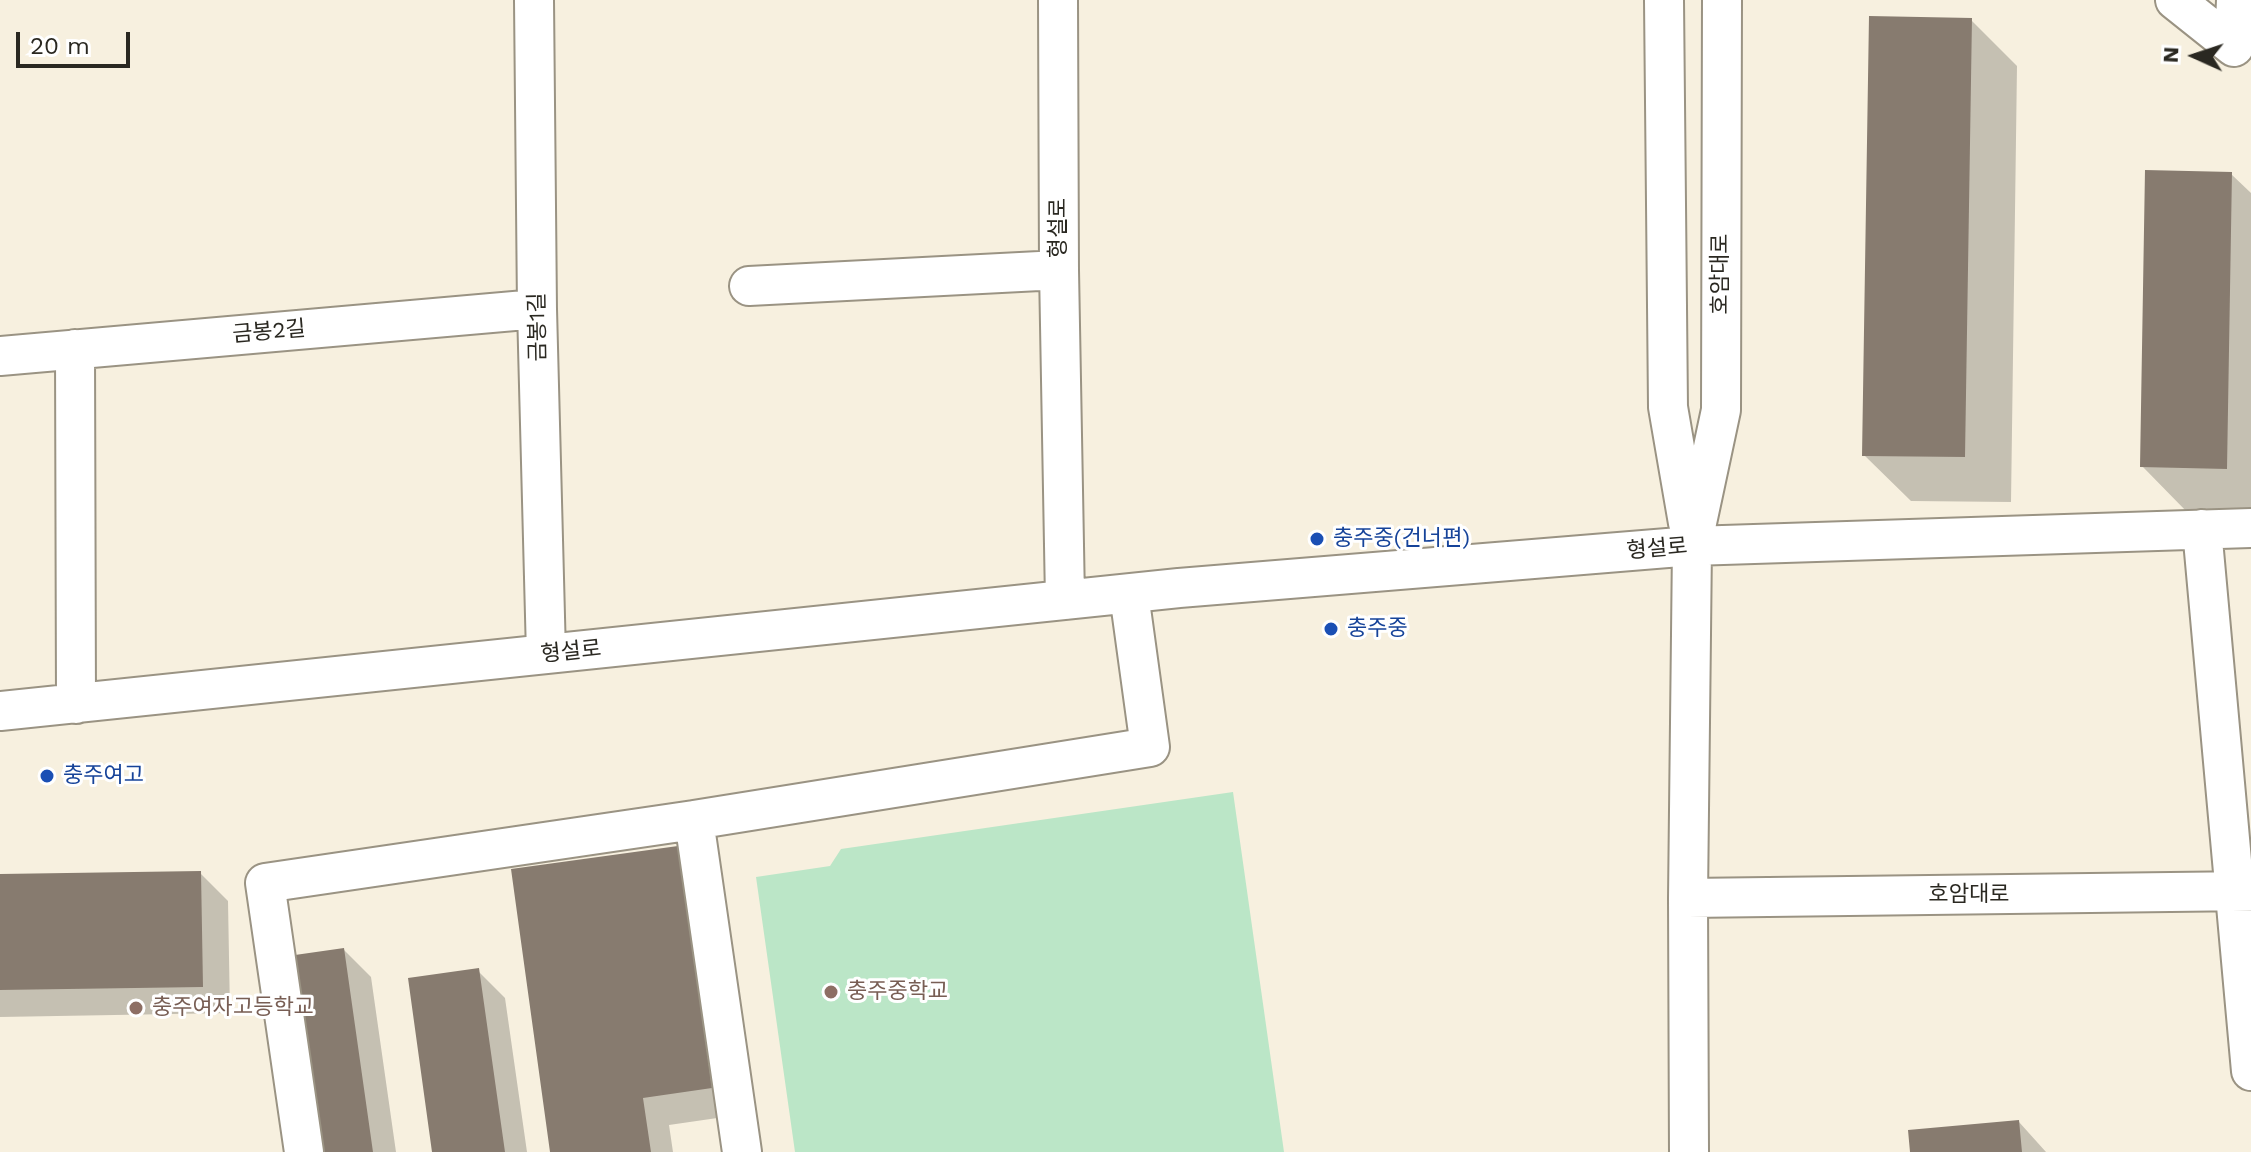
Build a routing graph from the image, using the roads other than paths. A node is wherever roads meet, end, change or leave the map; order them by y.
1 (534, 0) edge
2 (1058, 0) edge
3 (1664, 0) edge
4 (1722, 0) edge
5 (2175, 0) edge
6 (2236, 0) edge
7 (2242, 53) edge
8 (1059, 270) junction
9 (749, 286) dead end
10 (537, 309) junction
11 (75, 349) junction
12 (0, 356) edge
13 (2251, 528) edge
14 (2202, 529) junction
15 (1692, 546) junction
16 (1129, 594) junction
17 (1065, 600) junction
18 (546, 654) junction
19 (76, 704) junction
20 (0, 711) edge
21 (694, 820) junction
22 (2243, 892) edge
23 (1688, 898) junction
24 (2251, 1071) edge
25 (304, 1152) edge
26 (742, 1152) edge
27 (1689, 1152) edge

1 - 10 street, 금봉1길
2 - 8 street, 형설로
3 - 15 street, 호암대로
4 - 15 street, 호암대로
5 - 7 street
6 - 7 street
8 - 9 street
8 - 17 street, 형설로
10 - 11 street, 금봉2길
10 - 18 street, 금봉1길
11 - 12 street, 금봉2길
11 - 19 street
13 - 14 street, 형설로
14 - 15 street, 형설로
14 - 22 street
15 - 16 street, 형설로
15 - 23 street, 호암대로
16 - 17 street, 형설로
16 - 21 street
17 - 18 street, 형설로
18 - 19 street, 형설로
19 - 20 street, 형설로
21 - 25 street
21 - 26 street
22 - 23 street, 호암대로
22 - 24 street
23 - 27 street, 호암대로

